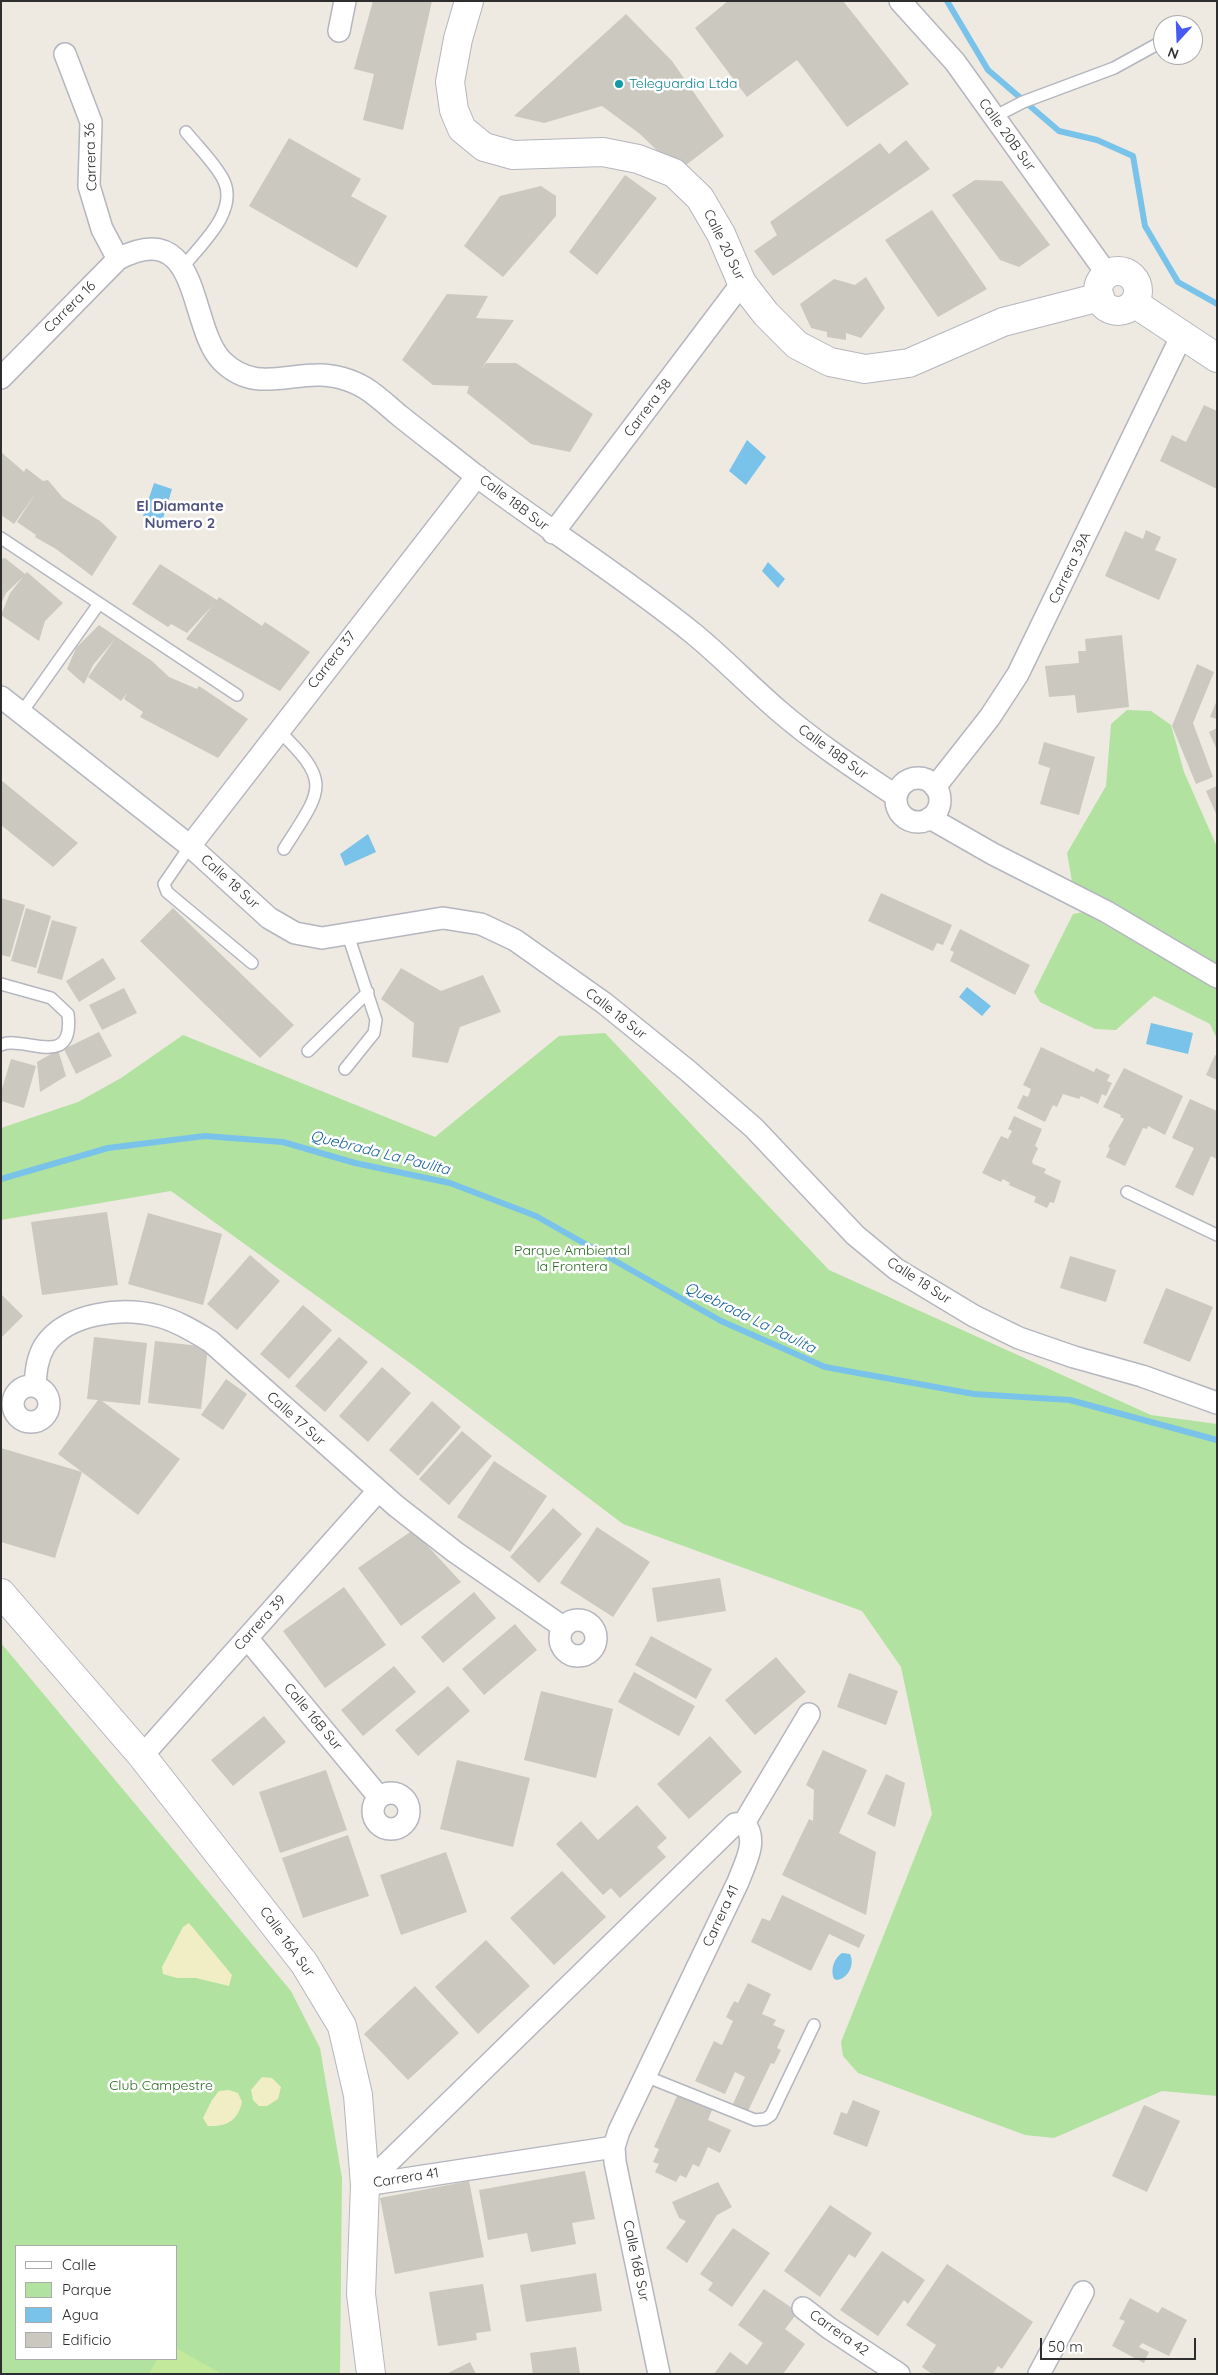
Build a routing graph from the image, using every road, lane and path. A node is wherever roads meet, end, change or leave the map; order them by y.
1 (345, 1) edge
2 (469, 1) edge
3 (900, 1) edge
4 (339, 31) dead end
5 (1153, 47) edge
6 (64, 54) dead end
7 (994, 117) junction
8 (186, 132) dead end
9 (148, 249) joint
10 (118, 259) junction
11 (183, 267) junction
12 (742, 283) junction
13 (1104, 286) junction
14 (1182, 336) junction
15 (1217, 358) edge
16 (1, 378) edge
17 (477, 476) junction
18 (553, 533) junction
19 (1, 538) edge
20 (98, 605) junction
21 (237, 695) dead end
22 (1, 698) edge
23 (22, 712) junction
24 (278, 730) junction
25 (935, 787) junction
26 (896, 796) junction
27 (930, 818) junction
28 (190, 846) junction
29 (284, 849) dead end
30 (348, 934) junction
31 (252, 963) dead end
32 (1217, 977) edge
33 (1, 984) edge
34 (368, 992) junction
35 (1, 1045) edge
36 (308, 1051) dead end
37 (345, 1069) dead end
38 (1127, 1192) dead end
39 (1217, 1235) edge
40 (35, 1386) dead end
41 (1217, 1403) edge
42 (378, 1491) junction
43 (1, 1593) edge
44 (563, 1627) dead end
45 (247, 1638) junction
46 (809, 1714) dead end
47 (142, 1756) junction
48 (379, 1797) dead end
49 (744, 1823) junction
50 (814, 2025) dead end
51 (645, 2076) junction
52 (614, 2147) junction
53 (365, 2185) junction
54 (1083, 2292) dead end
55 (803, 2308) dead end
56 (371, 2374) edge
57 (659, 2374) edge
58 (900, 2374) edge
59 (1039, 2374) edge

1 - 4 street
2 - 12 street, Calle 20 Sur
3 - 7 street, Calle 20B Sur
5 - 7 lane
6 - 10 street, Carrera 36
7 - 13 street, Calle 20B Sur
8 - 11 lane
9 - 10 street, Carrera 16
9 - 11 street, Calle 18B Sur
10 - 16 street, Carrera 16
11 - 17 street, Calle 18B Sur
12 - 13 street, Calle 20 Sur
12 - 18 street, Carrera 38
13 - 14 street
14 - 15 street
14 - 25 street, Carrera 39A
17 - 18 street, Calle 18B Sur
17 - 24 street, Carrera 37
18 - 26 street, Calle 18B Sur
19 - 20 lane
20 - 21 lane
20 - 23 lane
22 - 23 street, Calle 18 Sur
23 - 28 street, Calle 18 Sur
24 - 28 street, Carrera 37
24 - 29 lane
25 - 26 street
25 - 27 street
26 - 27 street
27 - 32 street
28 - 30 street, Calle 18 Sur
28 - 31 lane
30 - 34 lane
30 - 41 street, Calle 18 Sur
33 - 35 lane
34 - 36 lane
34 - 37 lane
38 - 39 lane
40 - 42 street, Calle 17 Sur
42 - 44 street, Calle 17 Sur
42 - 45 street, Carrera 39
43 - 47 street, Calle 16A Sur
45 - 47 street, Carrera 39
45 - 48 street, Calle 16B Sur
46 - 49 street, Carrera 41
47 - 53 street, Calle 16A Sur
49 - 51 street, Carrera 41
49 - 53 street, Carrera 41
50 - 51 lane
51 - 52 street, Carrera 41
52 - 53 street, Carrera 41
52 - 57 street, Calle 16B Sur
53 - 56 street, Calle 16A Sur
54 - 59 street
55 - 58 street, Carrera 42

